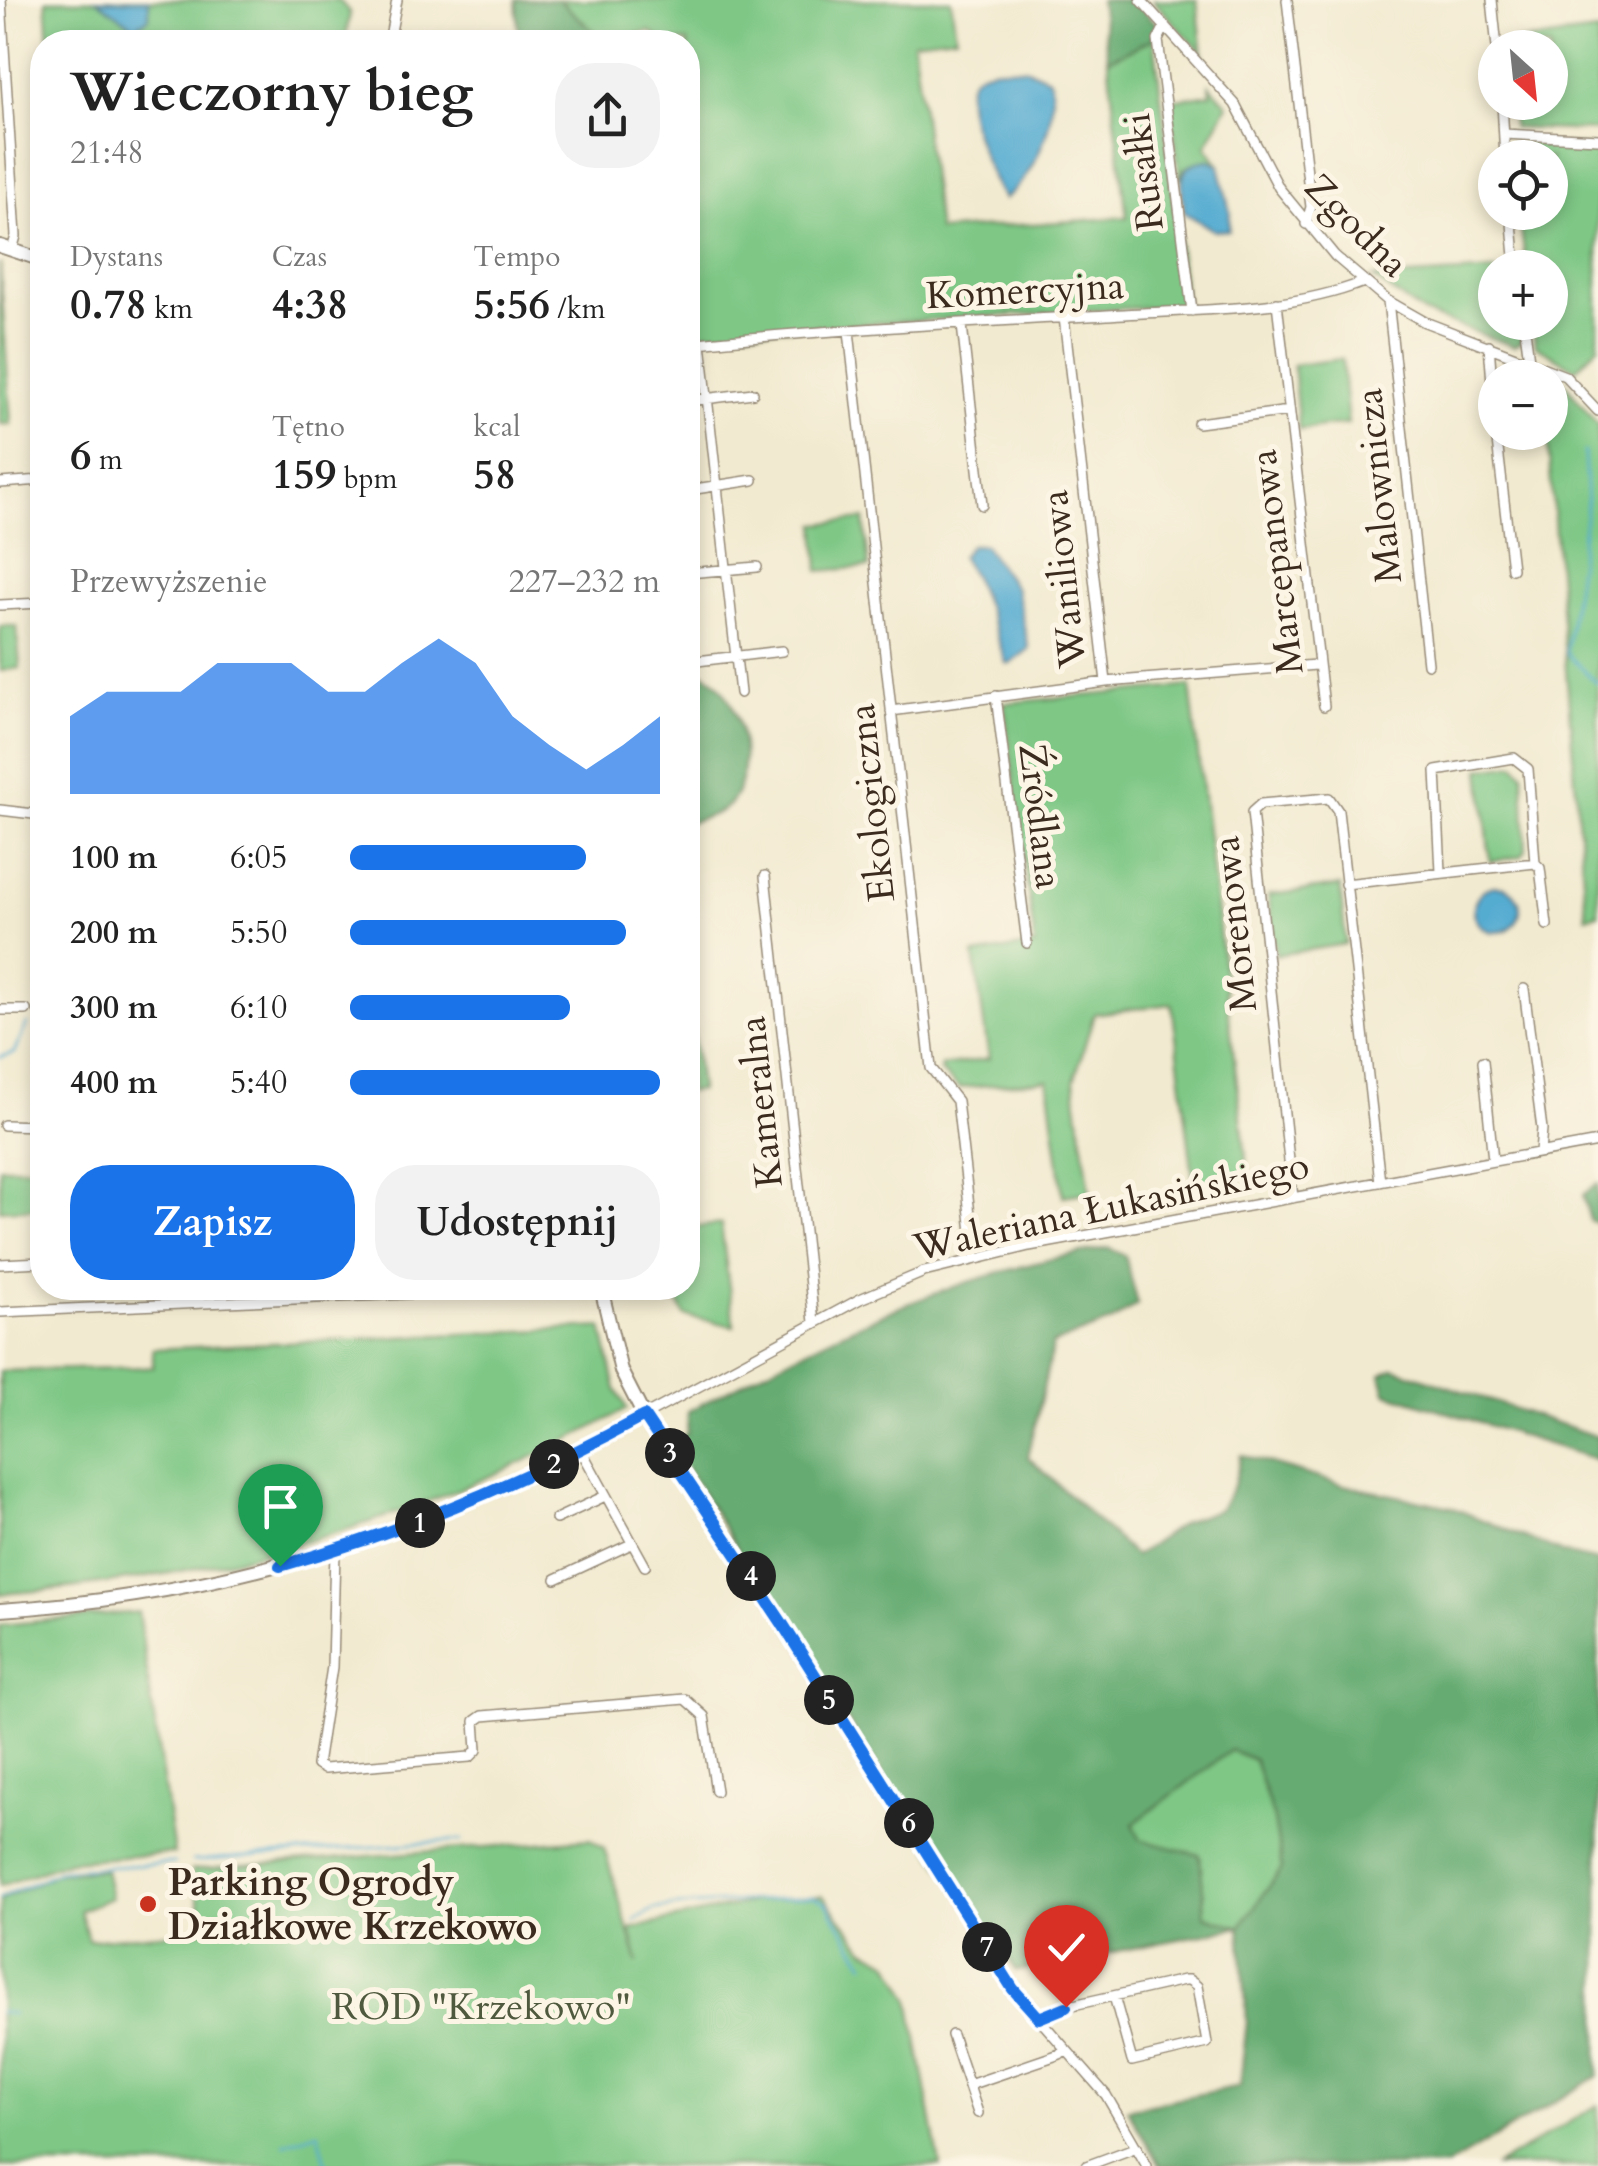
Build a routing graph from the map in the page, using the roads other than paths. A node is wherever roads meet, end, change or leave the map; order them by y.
1 (1, 0) edge
2 (397, 0) edge
3 (1141, 0) edge
4 (1287, 0) edge
5 (1492, 0) edge
6 (1165, 26) junction
7 (391, 30) edge
8 (1496, 30) edge
9 (1503, 120) edge
10 (1504, 134) junction
11 (1598, 139) edge
12 (1504, 140) edge
13 (1306, 224) junction
14 (6, 248) edge
15 (30, 256) edge
16 (1364, 282) junction
17 (1388, 301) junction
18 (1277, 302) junction
19 (1192, 311) junction
20 (1064, 317) junction
21 (962, 325) junction
22 (849, 331) junction
23 (1527, 340) edge
24 (702, 343) joint
25 (1489, 345) junction
26 (1490, 360) edge
27 (1530, 360) joint
28 (1568, 379) edge
29 (753, 393) dead end
30 (708, 398) junction
31 (700, 399) edge
32 (1288, 411) junction
33 (1598, 411) edge
34 (1198, 422) dead end
35 (1498, 450) edge
36 (753, 480) dead end
37 (30, 481) edge
38 (0, 483) edge
39 (717, 486) junction
40 (700, 488) edge
41 (982, 505) dead end
42 (756, 568) dead end
43 (726, 570) junction
44 (1512, 570) dead end
45 (700, 573) edge
46 (30, 604) edge
47 (0, 605) edge
48 (782, 651) dead end
49 (736, 656) junction
50 (700, 661) edge
51 (1428, 664) dead end
52 (1316, 665) junction
53 (1106, 682) junction
54 (740, 694) dead end
55 (996, 696) junction
56 (1324, 706) dead end
57 (891, 711) junction
58 (0, 810) edge
59 (30, 814) edge
60 (1535, 863) junction
61 (1441, 872) junction
62 (764, 876) dead end
63 (1344, 884) junction
64 (1547, 925) dead end
65 (1027, 944) dead end
66 (1524, 988) dead end
67 (0, 1010) edge
68 (26, 1010) dead end
69 (1483, 1061) dead end
70 (4, 1125) dead end
71 (30, 1126) edge
72 (1598, 1142) edge
73 (1540, 1152) junction
74 (1493, 1160) junction
75 (1380, 1182) junction
76 (1293, 1198) junction
77 (975, 1258) junction
78 (30, 1263) edge
79 (0, 1264) edge
80 (273, 1300) edge
81 (604, 1300) edge
82 (0, 1312) edge
83 (814, 1322) junction
84 (649, 1422) junction
85 (582, 1450) junction
86 (603, 1497) junction
87 (556, 1519) dead end
88 (629, 1545) junction
89 (335, 1551) junction
90 (645, 1566) dead end
91 (556, 1579) dead end
92 (0, 1610) edge
93 (716, 1791) dead end
94 (1114, 1996) junction
95 (1039, 2018) junction
96 (952, 2035) dead end
97 (1066, 2048) junction
98 (969, 2085) junction
99 (978, 2112) dead end
100 (1137, 2146) junction
101 (1086, 2166) edge
102 (1147, 2166) edge

1 - 14 street
2 - 7 street
3 - 6 street, Zgodna
4 - 13 street
5 - 8 street
6 - 13 street, Zgodna
6 - 19 street, Rusałki
9 - 10 street
10 - 11 street
10 - 12 street
13 - 16 street, Zgodna
14 - 15 street
16 - 17 street, Zgodna
16 - 18 street, Komercyjna
17 - 25 street, Zgodna
17 - 51 street, Malownicza
18 - 19 street, Komercyjna
18 - 32 street, Marcepanowa
19 - 20 street, Komercyjna
20 - 21 street, Komercyjna
20 - 53 street, Waniliowa
21 - 22 street, Komercyjna
21 - 41 street
22 - 24 street, Komercyjna
22 - 57 street, Ekologiczna
23 - 27 street
24 - 30 street
25 - 26 street
25 - 27 street, Zgodna
28 - 33 street, Zgodna
29 - 30 street
30 - 31 street
30 - 39 street
32 - 34 street, Marcepanowa
32 - 52 street, Marcepanowa
35 - 44 street
36 - 39 street
37 - 38 street
39 - 40 street
39 - 43 street
42 - 43 street
43 - 45 street
43 - 49 street
46 - 47 street
48 - 49 street
49 - 50 street
49 - 54 street
52 - 53 street
52 - 56 street, Marcepanowa
53 - 55 street, Waniliowa
55 - 57 street, Waniliowa
55 - 65 street, Źródlana
57 - 77 street, Ekologiczna
58 - 59 street
60 - 61 street
60 - 61 street
60 - 64 street
61 - 63 street
62 - 83 street, Kameralna
63 - 75 street, Morenowa
63 - 76 street, Morenowa
66 - 73 street
67 - 68 street
69 - 74 street
70 - 71 street
72 - 73 street, Waleriana Łukasińskiego
73 - 74 street, Waleriana Łukasińskiego
74 - 75 street, Waleriana Łukasińskiego
75 - 76 street, Waleriana Łukasińskiego
76 - 77 street, Waleriana Łukasińskiego
77 - 83 street, Waleriana Łukasińskiego
78 - 79 street
80 - 82 street
81 - 84 street
83 - 84 street, Waleriana Łukasińskiego
84 - 85 street, Waleriana Łukasińskiego
84 - 95 street
85 - 86 street
85 - 89 street, Waleriana Łukasińskiego
86 - 87 street
86 - 88 street
88 - 90 street
88 - 91 street
89 - 92 street, Waleriana Łukasińskiego
89 - 93 street
94 - 94 street
94 - 95 street
95 - 97 street
96 - 98 street
97 - 98 street
97 - 100 street
98 - 99 street
100 - 101 street
100 - 102 street

